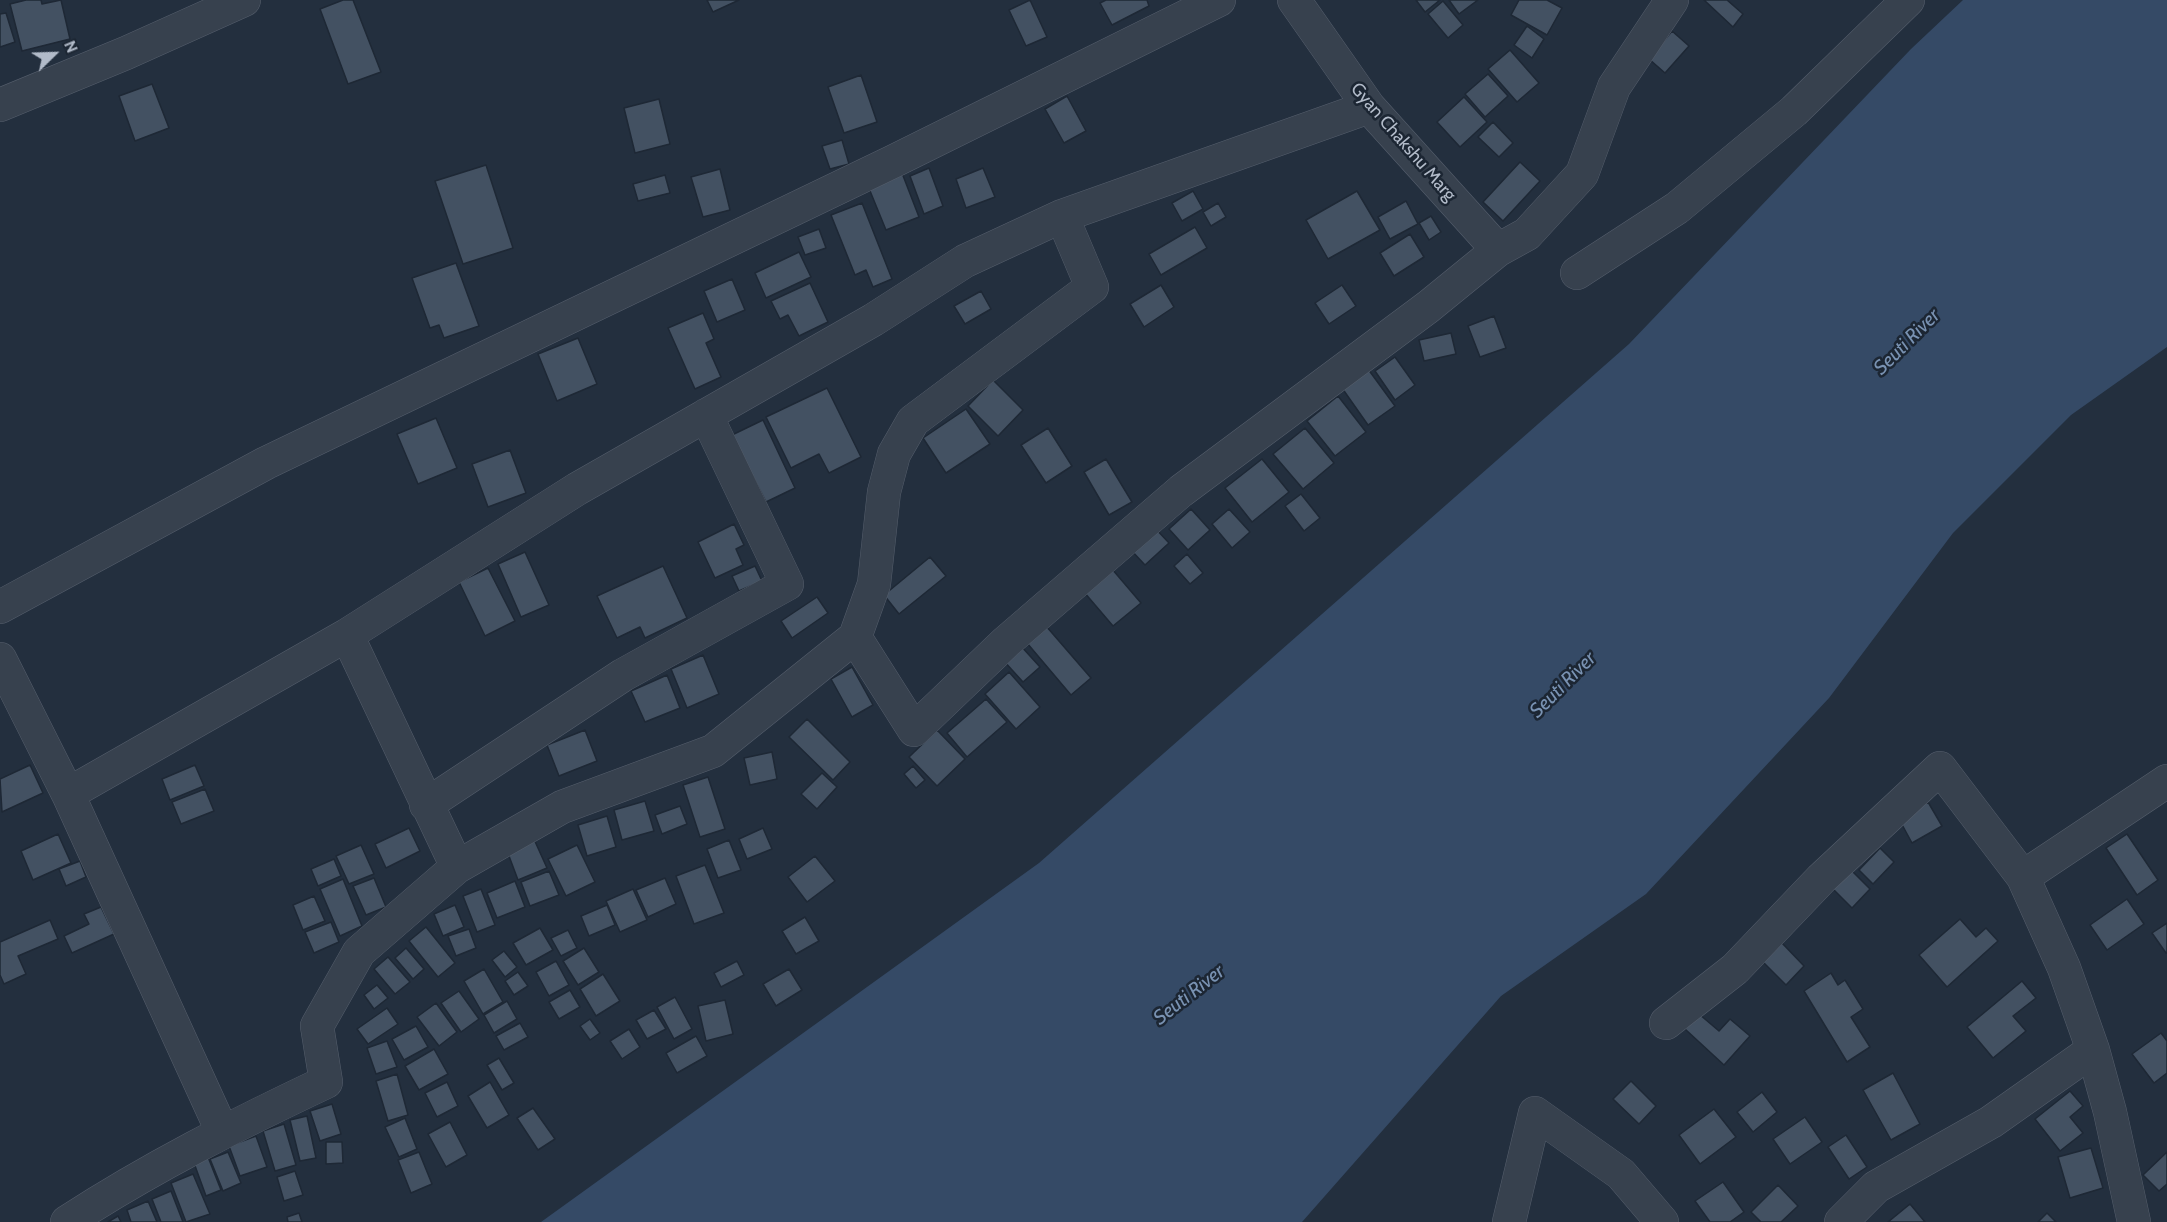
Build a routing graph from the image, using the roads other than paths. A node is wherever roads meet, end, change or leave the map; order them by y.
1 (244, 0) edge
2 (1219, 0) edge
3 (1294, 0) edge
4 (1672, 0) edge
5 (1908, 0) edge
6 (0, 105) edge
7 (1369, 107) junction
8 (1062, 216) junction
9 (1498, 250) junction
10 (1577, 273) dead end
11 (706, 415) junction
12 (0, 607) edge
13 (347, 635) junction
14 (855, 637) junction
15 (0, 659) edge
16 (2167, 781) edge
17 (68, 794) junction
18 (426, 805) junction
19 (458, 867) junction
20 (2023, 877) junction
21 (1666, 1023) dead end
22 (2093, 1050) junction
23 (222, 1131) junction
24 (68, 1222) edge
25 (1509, 1222) edge
26 (1662, 1222) edge
27 (1841, 1222) edge
28 (2134, 1222) edge

1 - 6 street
2 - 12 street
3 - 7 street, Gyan Chakshu Marg
4 - 9 street
5 - 10 street
7 - 8 street
7 - 9 street, Gyan Chakshu Marg
8 - 11 street
8 - 14 street
9 - 14 street
11 - 13 street
11 - 18 street
13 - 17 street
13 - 18 street
14 - 19 street
15 - 17 street
16 - 20 street
17 - 23 street
18 - 19 street
19 - 23 street
20 - 21 street
20 - 22 street
22 - 27 street
22 - 28 street
23 - 24 street
25 - 26 street

